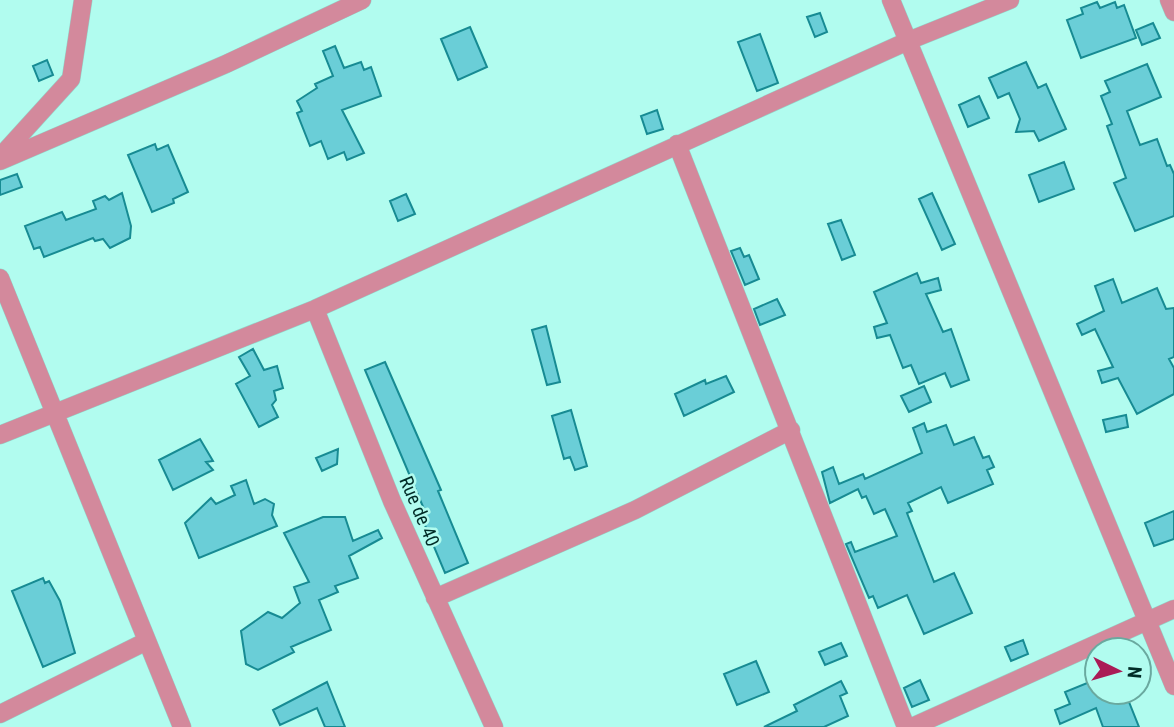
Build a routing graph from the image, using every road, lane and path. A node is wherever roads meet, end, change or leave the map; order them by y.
1 (83, 0) edge
2 (362, 0) edge
3 (891, 0) edge
4 (1010, 0) edge
5 (1169, 0) edge
6 (1174, 12) edge
7 (908, 41) junction
8 (677, 144) junction
9 (0, 159) edge
10 (0, 278) edge
11 (315, 309) junction
12 (54, 413) junction
13 (791, 430) junction
14 (0, 435) edge
15 (435, 598) junction
16 (1174, 609) edge
17 (1146, 621) junction
18 (147, 641) junction
19 (1174, 686) edge
20 (0, 714) edge
21 (182, 727) edge
22 (494, 727) edge
23 (906, 727) edge
24 (912, 727) edge

1 - 9 street
2 - 9 street
3 - 7 street
4 - 7 street
5 - 6 street
7 - 8 street
7 - 17 street
8 - 11 street
8 - 13 street
10 - 12 street
11 - 12 street
11 - 15 street, Rue de 40
12 - 14 street
12 - 18 street
13 - 15 street
13 - 23 street
15 - 22 street, Rue de 40
16 - 17 street
17 - 19 street
17 - 24 street
18 - 20 street
18 - 21 street

